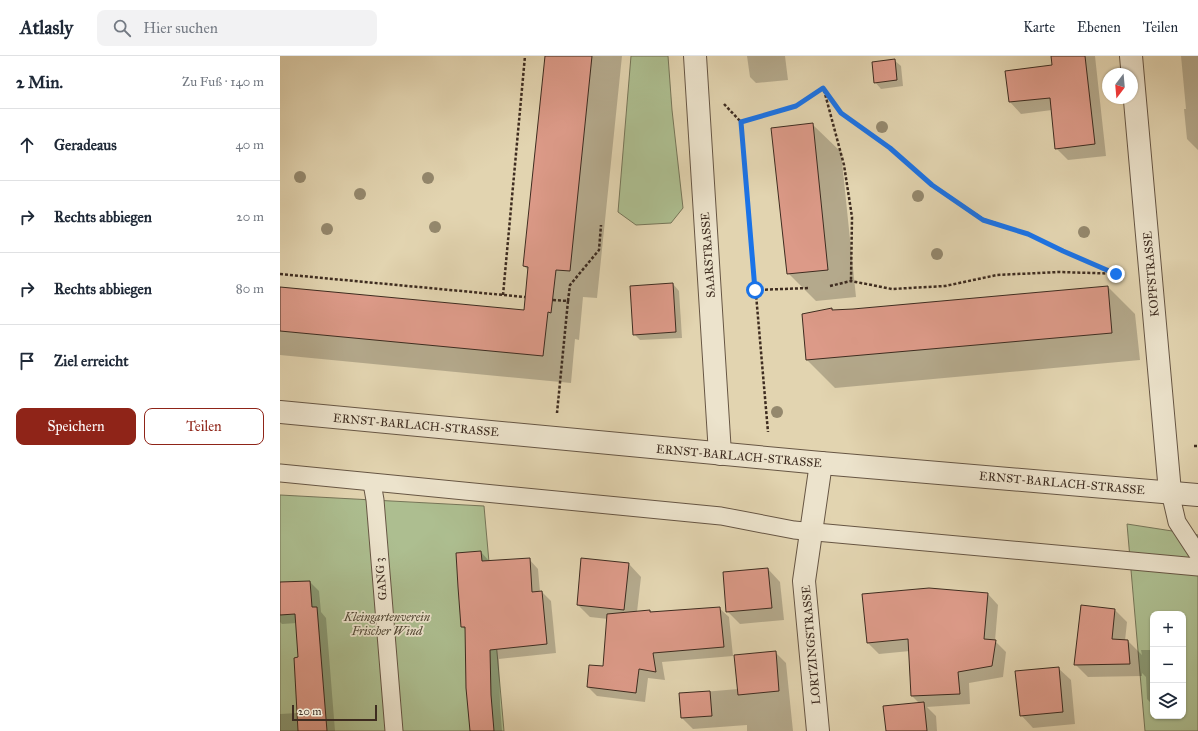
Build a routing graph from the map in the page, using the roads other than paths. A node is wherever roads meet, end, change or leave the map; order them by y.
1 (695, 56) edge
2 (1131, 56) edge
3 (280, 412) edge
4 (720, 454) junction
5 (821, 463) junction
6 (280, 473) edge
7 (372, 482) junction
8 (1170, 492) junction
9 (1198, 495) edge
10 (811, 531) junction
11 (1198, 554) edge
12 (1198, 567) edge
13 (394, 731) edge
14 (818, 731) edge

1 - 4 street, SAARSTRASSE
2 - 8 street, KOPFSTRASSE
3 - 4 street, ERNST-BARLACH-STRASSE
4 - 5 street, ERNST-BARLACH-STRASSE
5 - 8 street, ERNST-BARLACH-STRASSE
5 - 10 street, LORTZINGSTRASSE
6 - 7 lane
7 - 10 lane
7 - 13 lane, GANG 3
8 - 9 street, ERNST-BARLACH-STRASSE
8 - 11 lane
10 - 12 lane
10 - 14 street, LORTZINGSTRASSE

